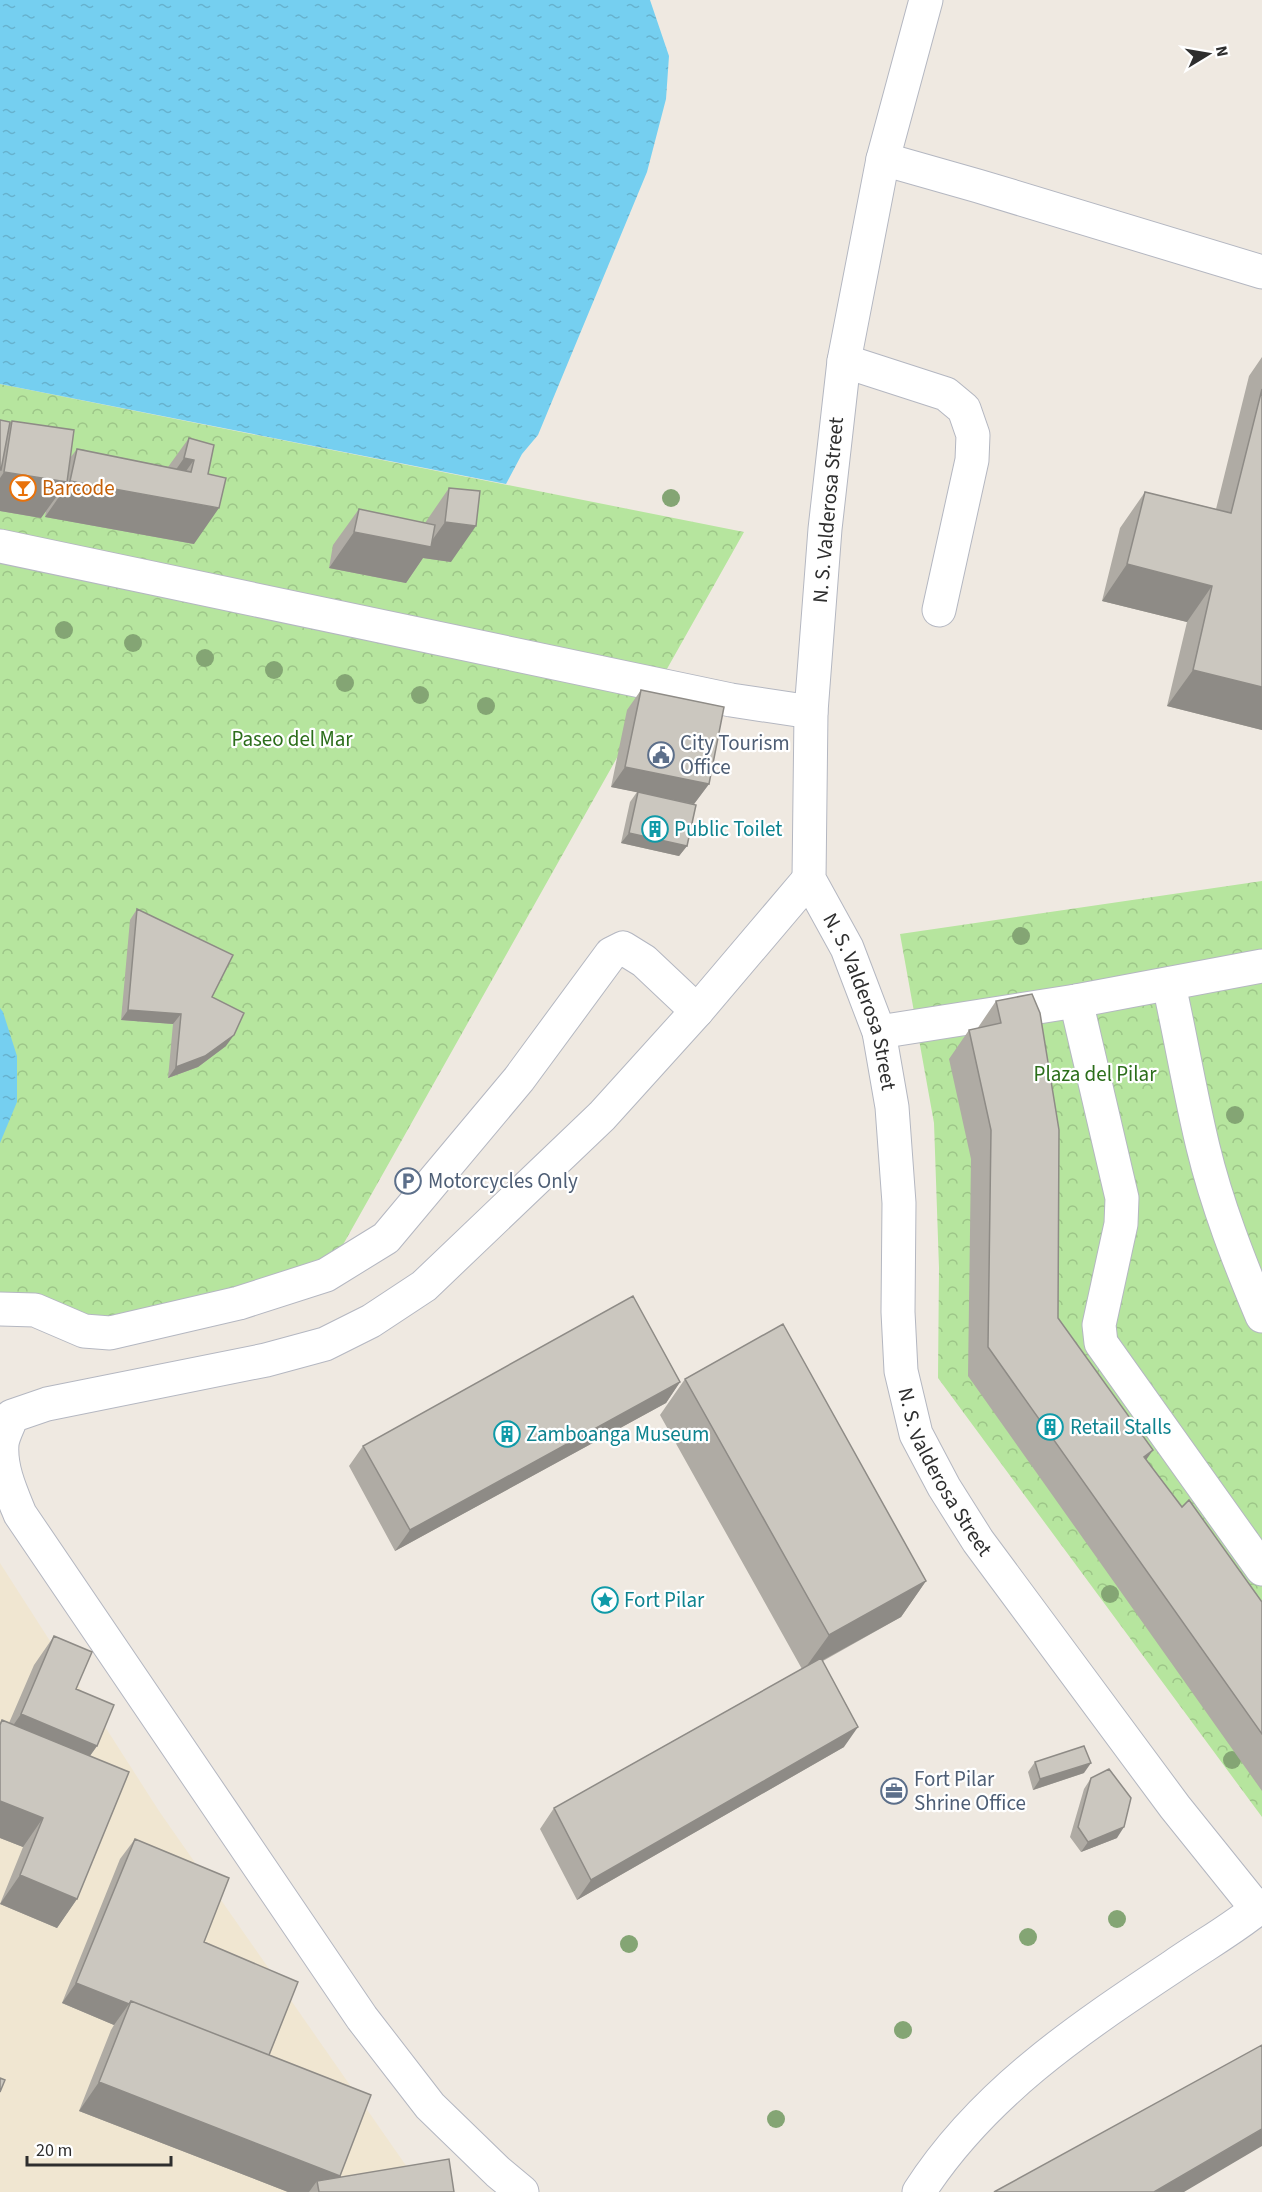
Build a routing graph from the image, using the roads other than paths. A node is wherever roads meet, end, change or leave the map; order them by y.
1 (926, 0) edge
2 (883, 159) junction
3 (1262, 272) edge
4 (844, 361) junction
5 (0, 546) edge
6 (939, 610) dead end
7 (811, 712) junction
8 (809, 879) junction
9 (1262, 966) edge
10 (1169, 985) junction
11 (1077, 1001) junction
12 (697, 1011) junction
13 (879, 1032) junction
14 (0, 1309) edge
15 (1262, 1316) edge
16 (6, 1414) edge
17 (1262, 1569) edge
18 (1259, 1907) edge
19 (522, 2192) edge
20 (919, 2192) edge

1 - 2 street, N. S. Valderosa Street
2 - 3 street
2 - 4 street, N. S. Valderosa Street
4 - 6 street
4 - 7 street, N. S. Valderosa Street
5 - 7 street
7 - 8 street, N. S. Valderosa Street
8 - 12 street
8 - 13 street, N. S. Valderosa Street
9 - 10 street
10 - 11 street
10 - 15 street
11 - 13 street
11 - 17 street
12 - 14 street
12 - 16 street
13 - 18 street, N. S. Valderosa Street
16 - 19 street
18 - 20 street

